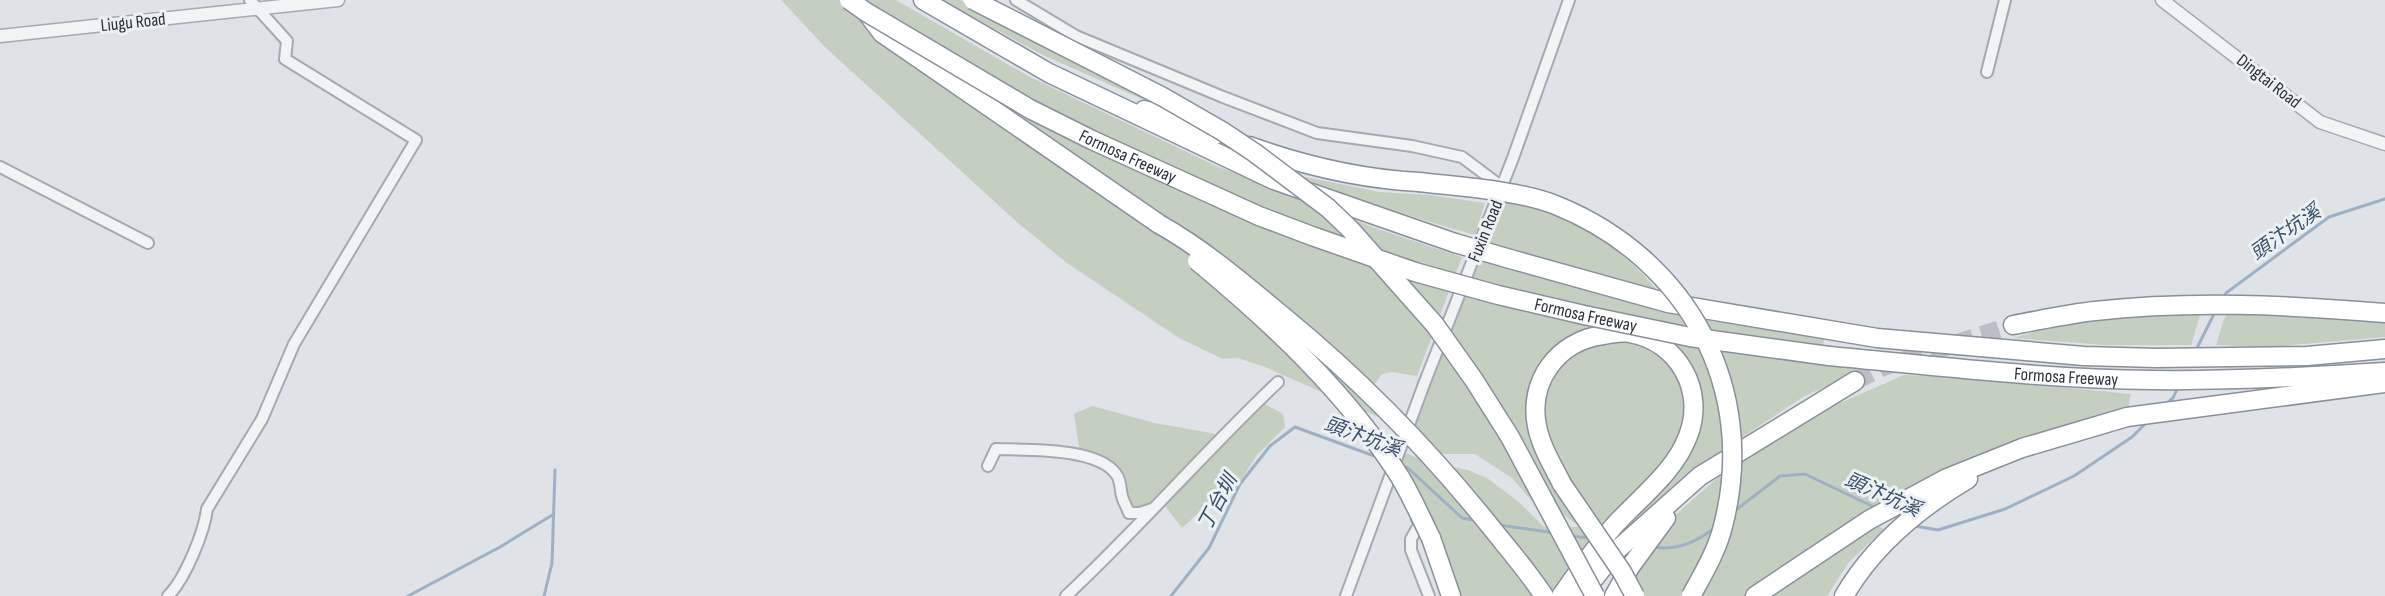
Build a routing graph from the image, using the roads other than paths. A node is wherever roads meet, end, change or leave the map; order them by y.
1 (338, 0) edge
2 (849, 0) edge
3 (923, 0) edge
4 (974, 0) edge
5 (1016, 0) edge
6 (1569, 0) edge
7 (2005, 0) edge
8 (2162, 0) edge
9 (254, 4) edge
10 (866, 12) junction
11 (0, 36) edge
12 (1987, 72) dead end
13 (1112, 103) junction
14 (2385, 144) edge
15 (0, 167) edge
16 (1502, 187) junction
17 (1159, 224) junction
18 (148, 243) dead end
19 (2385, 313) edge
20 (2013, 325) tunnel mouth
21 (2385, 349) edge
22 (2385, 372) edge
23 (1856, 381) tunnel mouth
24 (1278, 382) dead end
25 (2385, 383) edge
26 (2022, 448) junction
27 (988, 466) dead end
28 (1394, 468) junction
29 (1153, 508) junction
30 (1635, 545) junction
31 (168, 596) edge
32 (1066, 596) edge
33 (1346, 596) edge
34 (1429, 596) edge
35 (1451, 596) edge
36 (1544, 596) edge
37 (1562, 596) edge
38 (1580, 596) edge
39 (1595, 596) edge
40 (1614, 596) edge
41 (1635, 596) edge
42 (1691, 596) edge
43 (1755, 596) edge
44 (1844, 596) edge

1 - 9 street, Liugu Road
2 - 10 highway, Formosa Freeway, bridge
3 - 13 highway, Formosa Freeway
4 - 39 highway, bridge
5 - 16 street
6 - 16 street, Fuxin Road
7 - 12 street
8 - 14 street, Dingtai Road
9 - 11 street, Liugu Road
9 - 31 street
10 - 17 highway, bridge
10 - 22 highway, Formosa Freeway, bridge
13 - 21 highway, Formosa Freeway, bridge
13 - 42 highway, bridge
15 - 18 street
16 - 28 street, Fuxin Road
17 - 35 highway, bridge
17 - 36 highway, bridge
19 - 20 highway
23 - 30 highway
24 - 29 street
25 - 26 highway
26 - 43 highway
26 - 44 highway
27 - 29 street
28 - 33 street, Fuxin Road
28 - 34 street
29 - 32 street
30 - 38 highway
30 - 40 highway
37 - 41 highway, bridge

